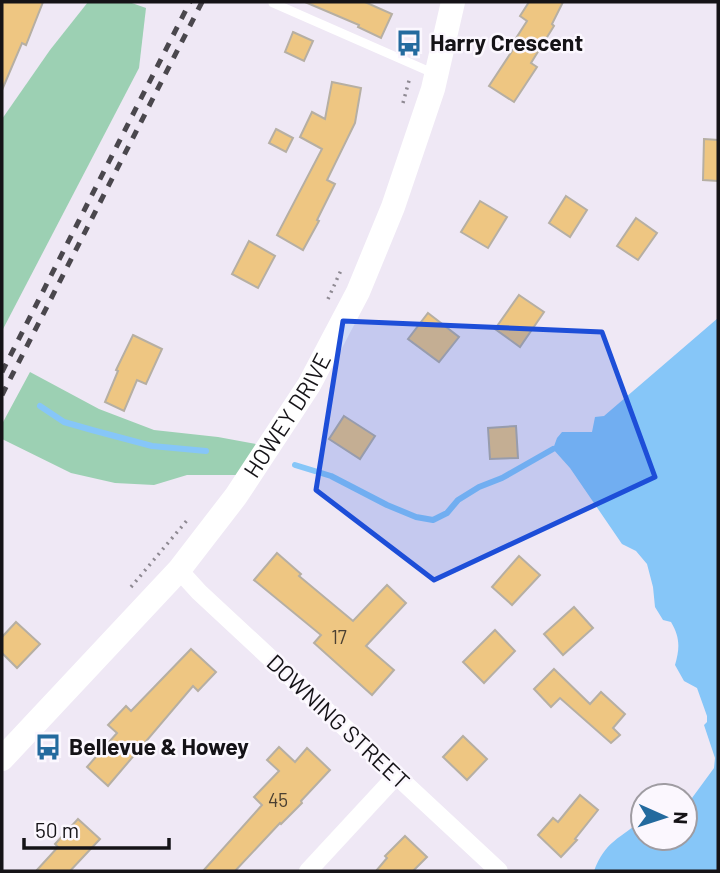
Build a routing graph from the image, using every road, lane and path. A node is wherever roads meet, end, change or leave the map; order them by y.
1 (453, 2) edge
2 (272, 3) edge
3 (413, 66) junction
4 (436, 75) junction
5 (402, 105) dead end
6 (344, 265) dead end
7 (324, 306) dead end
8 (194, 512) dead end
9 (179, 570) junction
10 (124, 595) dead end
11 (2, 759) edge
12 (396, 776) junction
13 (308, 871) edge
14 (499, 871) edge

1 - 4 main road, HOWEY DRIVE
2 - 3 lane
3 - 4 lane
3 - 5 path
4 - 9 main road, HOWEY DRIVE
6 - 7 path
8 - 10 path
9 - 11 main road, HOWEY DRIVE
9 - 12 street, DOWNING STREET
12 - 13 street
12 - 14 street, DOWNING STREET

